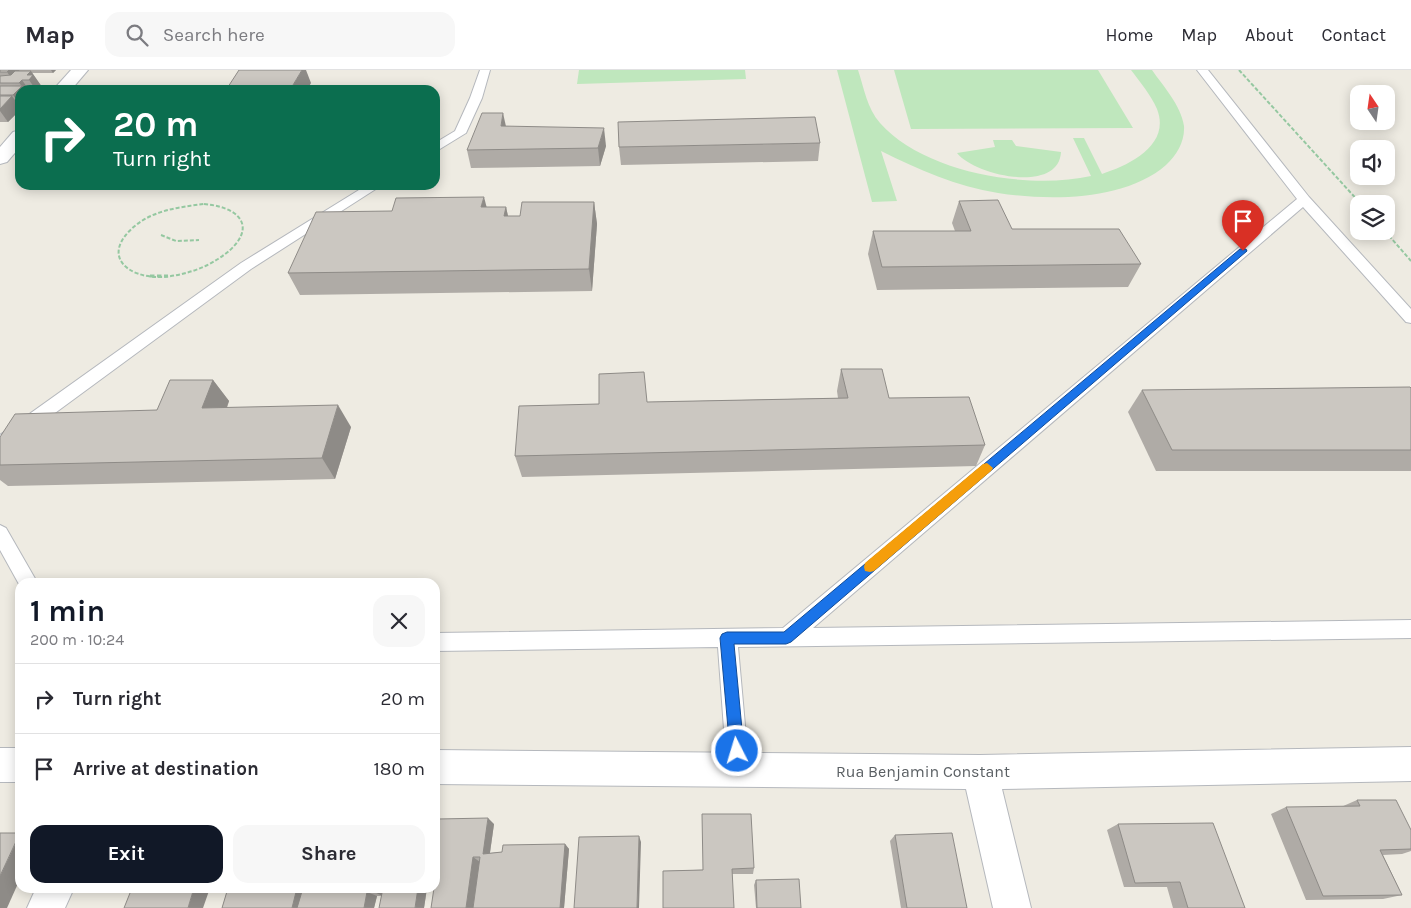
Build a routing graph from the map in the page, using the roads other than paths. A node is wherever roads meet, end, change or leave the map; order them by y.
1 (80, 70) edge
2 (485, 70) edge
3 (1202, 70) edge
4 (66, 85) edge
5 (15, 142) edge
6 (440, 145) edge
7 (0, 158) edge
8 (368, 190) edge
9 (1304, 200) junction
10 (1411, 318) edge
11 (0, 444) edge
12 (0, 533) edge
13 (26, 578) edge
14 (1411, 629) edge
15 (727, 638) junction
16 (786, 638) junction
17 (440, 642) edge
18 (1411, 764) edge
19 (0, 765) edge
20 (15, 765) edge
21 (440, 767) edge
22 (738, 770) junction
23 (980, 772) junction
24 (53, 893) edge
25 (46, 908) edge
26 (1012, 908) edge

1 - 4 street
2 - 6 lane
3 - 9 lane
5 - 7 street
8 - 11 lane
9 - 10 lane
9 - 16 lane
12 - 13 lane
14 - 16 lane
15 - 16 lane
15 - 17 lane
15 - 22 lane
18 - 23 street, Rua Benjamin Constant
19 - 20 street
21 - 22 street, Rua Benjamin Constant
22 - 23 street, Rua Benjamin Constant
23 - 26 street
24 - 25 street

